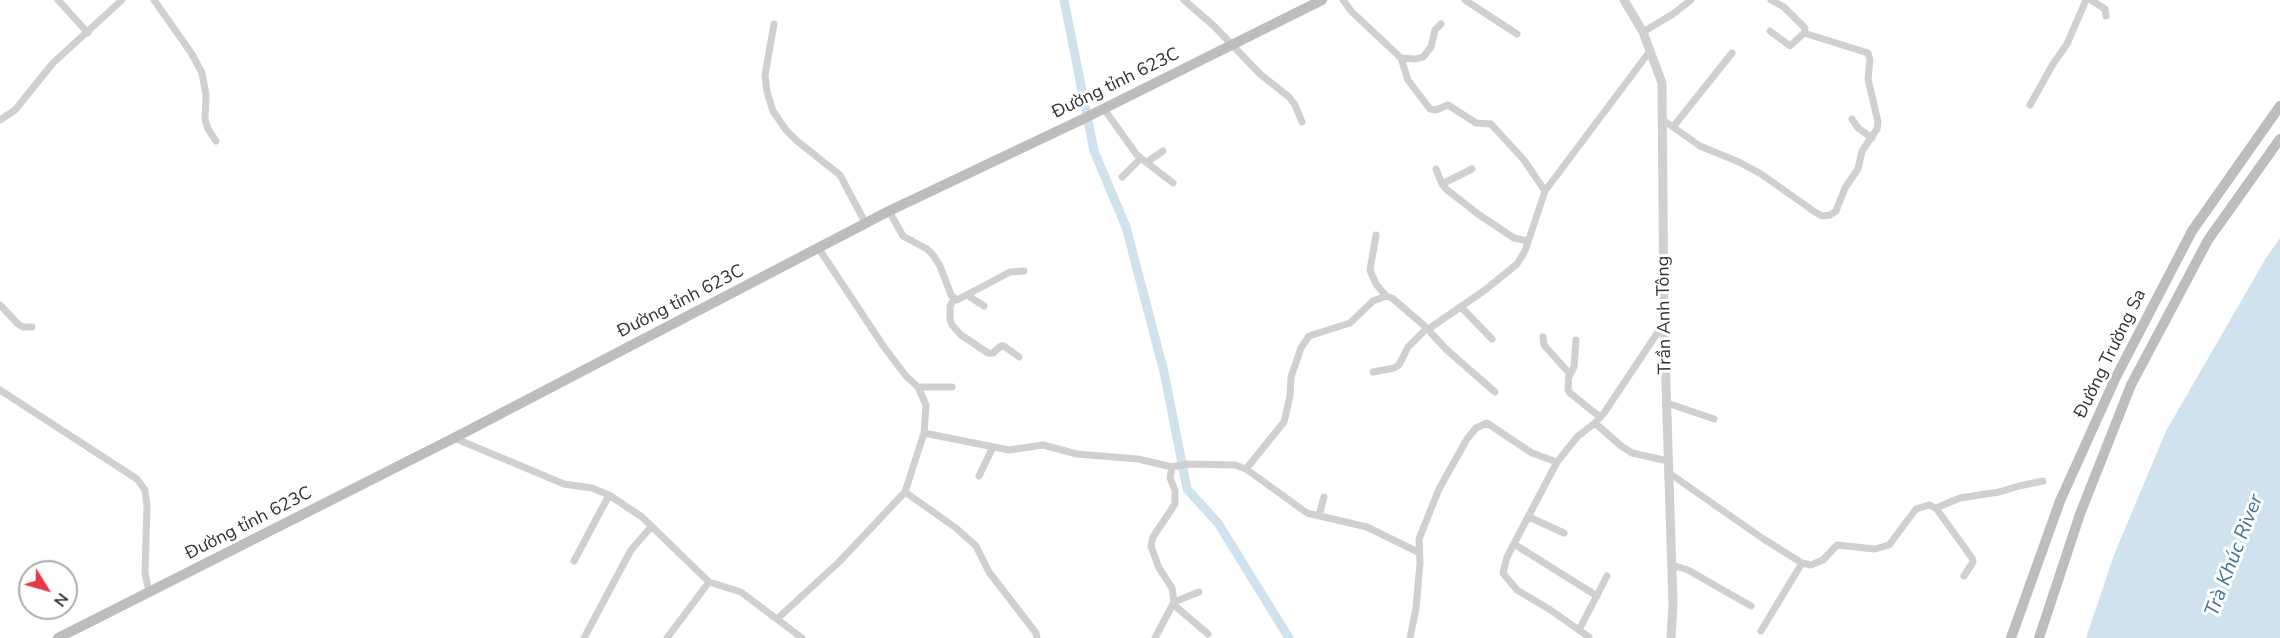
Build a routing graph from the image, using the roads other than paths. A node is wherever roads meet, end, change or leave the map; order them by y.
1 (57, 0) edge
2 (122, 0) edge
3 (154, 0) edge
4 (1184, 0) edge
5 (1322, 0) edge
6 (1343, 0) edge
7 (1465, 0) edge
8 (1624, 0) edge
9 (1691, 0) edge
10 (1771, 0) edge
11 (2086, 0) edge
12 (2091, 0) edge
13 (1780, 3) edge
14 (2106, 16) dead end
15 (774, 24) dead end
16 (1441, 24) dead end
17 (1643, 32) junction
18 (1770, 32) dead end
19 (88, 33) junction
20 (1804, 33) junction
21 (1516, 34) dead end
22 (1232, 45) junction
23 (1650, 51) junction
24 (1732, 53) dead end
25 (1401, 58) junction
26 (2030, 105) dead end
27 (2280, 106) edge
28 (1104, 109) junction
29 (1852, 119) dead end
30 (0, 120) edge
31 (1663, 120) junction
32 (1302, 122) dead end
33 (1672, 128) junction
34 (1872, 138) junction
35 (2280, 139) edge
36 (216, 141) dead end
37 (1163, 151) dead end
38 (1144, 160) junction
39 (1436, 169) dead end
40 (1472, 169) dead end
41 (1122, 177) dead end
42 (1173, 183) dead end
43 (1442, 184) junction
44 (1545, 191) junction
45 (890, 211) junction
46 (866, 224) junction
47 (2192, 231) junction
48 (1376, 235) dead end
49 (2208, 240) junction
50 (1528, 242) junction
51 (819, 249) junction
52 (1024, 271) dead end
53 (967, 295) junction
54 (1386, 296) junction
55 (954, 299) junction
56 (0, 305) edge
57 (984, 306) dead end
58 (1461, 307) junction
59 (1664, 323) junction
60 (32, 327) dead end
61 (1428, 328) junction
62 (1543, 337) dead end
63 (1492, 339) dead end
64 (1576, 340) dead end
65 (1020, 357) dead end
66 (1373, 372) dead end
67 (1569, 377) junction
68 (918, 387) junction
69 (952, 387) dead end
70 (0, 390) edge
71 (1496, 392) dead end
72 (1667, 403) junction
73 (1714, 419) dead end
74 (1598, 420) junction
75 (924, 433) junction
76 (454, 438) junction
77 (993, 447) junction
78 (1668, 461) junction
79 (1557, 462) junction
80 (1175, 467) junction
81 (1246, 469) junction
82 (1669, 473) junction
83 (979, 476) dead end
84 (2043, 481) dead end
85 (905, 492) junction
86 (609, 495) junction
87 (1324, 497) dead end
88 (1935, 508) junction
89 (1319, 516) junction
90 (1529, 517) junction
91 (651, 527) junction
92 (1564, 533) dead end
93 (1514, 544) junction
94 (1418, 552) junction
95 (574, 561) dead end
96 (1802, 563) junction
97 (1672, 565) junction
98 (1607, 576) dead end
99 (1964, 576) dead end
100 (709, 582) junction
101 (148, 592) junction
102 (1199, 592) dead end
103 (1597, 596) junction
104 (1174, 604) junction
105 (1751, 606) dead end
106 (777, 619) junction
107 (1579, 630) junction
108 (1761, 631) dead end
109 (1208, 634) dead end
110 (1158, 636) edge
111 (1589, 637) edge
112 (58, 638) edge
113 (584, 638) edge
114 (668, 638) edge
115 (802, 638) edge
116 (1037, 638) edge
117 (1410, 638) edge
118 (1671, 638) edge
119 (2011, 638) edge
120 (2039, 638) edge

1 - 19 street
2 - 19 street
3 - 36 street
4 - 22 street
5 - 22 main road, Đường tỉnh 623C
6 - 25 street
7 - 21 street
8 - 17 street, Trần Anh Tông
9 - 17 street
10 - 13 street
11 - 26 street
12 - 14 street
13 - 20 street
15 - 46 street
16 - 25 street
17 - 23 street, Trần Anh Tông
18 - 20 street
19 - 30 street
20 - 34 street
22 - 28 main road, Đường tỉnh 623C
22 - 32 street
23 - 31 street, Trần Anh Tông
23 - 44 street
24 - 33 street
25 - 44 street
27 - 47 main road, Đường Trường Sa
28 - 38 street
28 - 45 main road, Đường tỉnh 623C
29 - 34 street
31 - 33 street
31 - 59 street, Trần Anh Tông
33 - 34 street
35 - 49 main road, Đường Trường Sa
37 - 38 street
38 - 41 street
38 - 42 street
39 - 43 street
40 - 43 street
43 - 50 street
44 - 50 street
45 - 46 main road, Đường tỉnh 623C
45 - 55 street
46 - 51 main road, Đường tỉnh 623C
47 - 49 main road
47 - 119 main road, Đường Trường Sa
48 - 54 street
49 - 120 main road, Đường Trường Sa
50 - 58 street
51 - 68 street
51 - 76 main road, Đường tỉnh 623C
52 - 53 street
53 - 55 street
53 - 57 street
54 - 61 street
54 - 81 street
55 - 65 street
56 - 60 street
58 - 61 street
58 - 63 street
59 - 72 street, Trần Anh Tông
59 - 74 street
61 - 66 street
61 - 71 street
62 - 67 street
64 - 67 street
67 - 74 street
68 - 69 street
68 - 75 street
70 - 101 street
72 - 73 street
72 - 78 street, Trần Anh Tông
74 - 78 street
74 - 79 street
75 - 77 street
75 - 85 street
76 - 86 street
76 - 101 main road, Đường tỉnh 623C
77 - 80 street
77 - 83 street
78 - 82 street, Trần Anh Tông
79 - 90 street
79 - 94 street
80 - 81 street
80 - 104 street
81 - 89 street
82 - 96 street
82 - 97 street, Trần Anh Tông
84 - 88 street
85 - 106 street
85 - 116 street
86 - 91 street
86 - 95 street
87 - 89 street
88 - 96 street
88 - 99 street
89 - 94 street
90 - 92 street
90 - 93 street
91 - 100 street
91 - 113 street
93 - 103 street
93 - 107 street
94 - 117 street
96 - 108 street
97 - 105 street
97 - 118 street, Trần Anh Tông
98 - 103 street
100 - 106 street
100 - 114 street
101 - 112 main road, Đường tỉnh 623C
102 - 104 street
103 - 107 street
104 - 109 street
104 - 110 street
106 - 115 street
107 - 111 street

